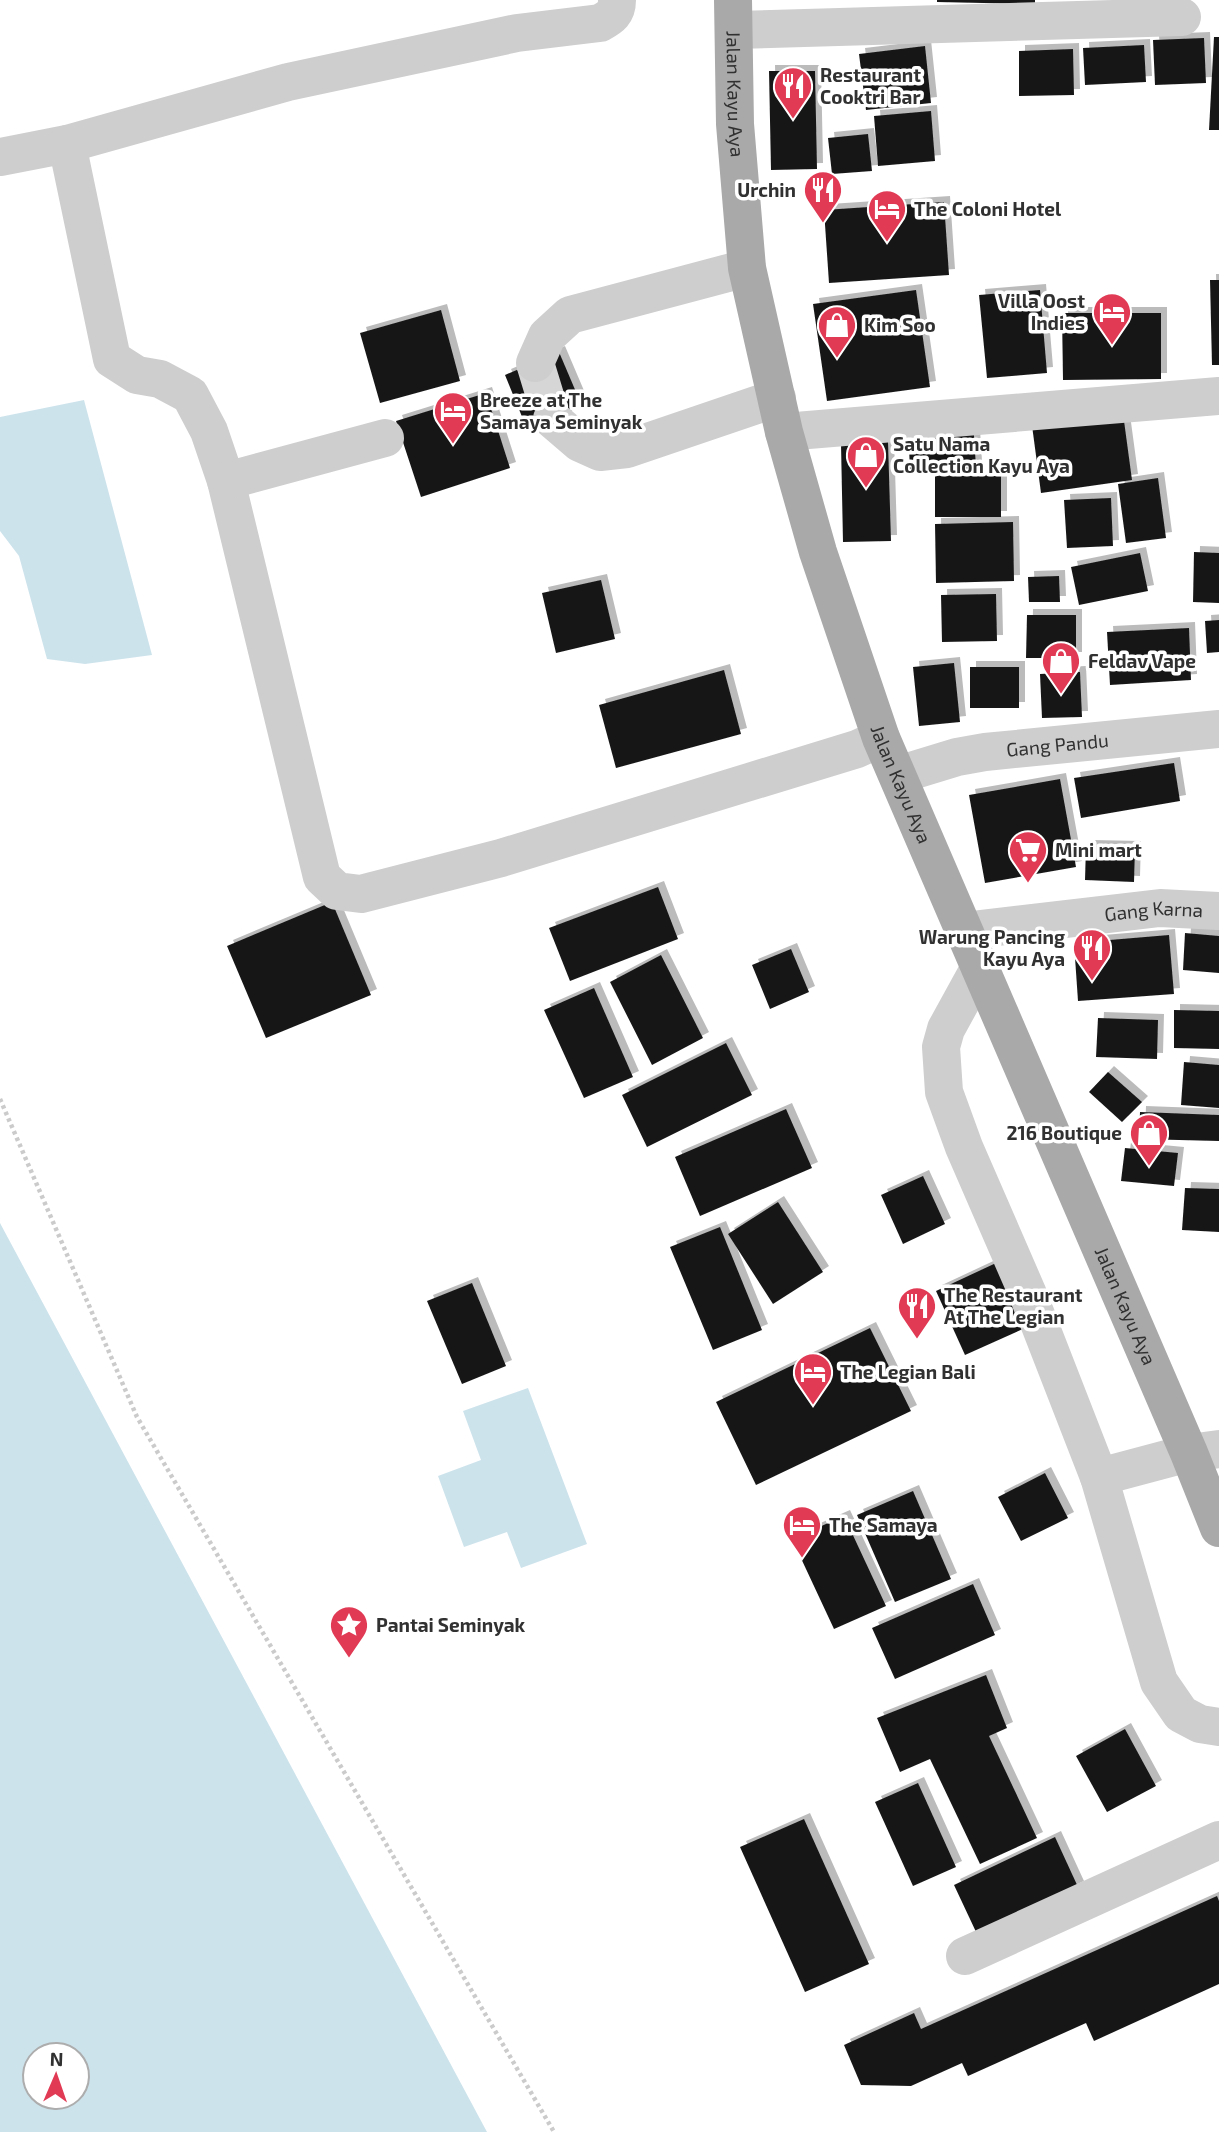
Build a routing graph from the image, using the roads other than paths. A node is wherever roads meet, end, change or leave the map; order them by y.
1 (617, 0) edge
2 (734, 15) edge
3 (1182, 17) dead end
4 (68, 144) junction
5 (0, 158) edge
6 (747, 268) junction
7 (535, 363) tunnel mouth
8 (1219, 396) edge
9 (780, 415) junction
10 (552, 419) tunnel mouth
11 (385, 438) dead end
12 (226, 481) junction
13 (1219, 729) edge
14 (881, 738) junction
15 (898, 775) junction
16 (1219, 911) edge
17 (963, 931) junction
18 (979, 969) junction
19 (1204, 1451) edge
20 (1099, 1477) junction
21 (1219, 1528) edge
22 (1219, 1727) edge
23 (1219, 1840) edge
24 (965, 1956) dead end

1 - 4 street
2 - 3 street
2 - 6 main road, Jalan Kayu Aya
4 - 5 street
4 - 12 street
6 - 7 street
6 - 9 main road, Jalan Kayu Aya
8 - 9 street
9 - 10 street
9 - 14 main road, Jalan Kayu Aya
11 - 12 street
12 - 14 street
13 - 15 street, Gang Pandu
14 - 15 main road, Jalan Kayu Aya
15 - 17 main road, Jalan Kayu Aya
16 - 17 street, Gang Karna
17 - 18 main road, Jalan Kayu Aya
18 - 19 main road, Jalan Kayu Aya
18 - 20 street
19 - 20 street
19 - 21 main road, Jalan Kayu Aya
20 - 22 street
23 - 24 street

